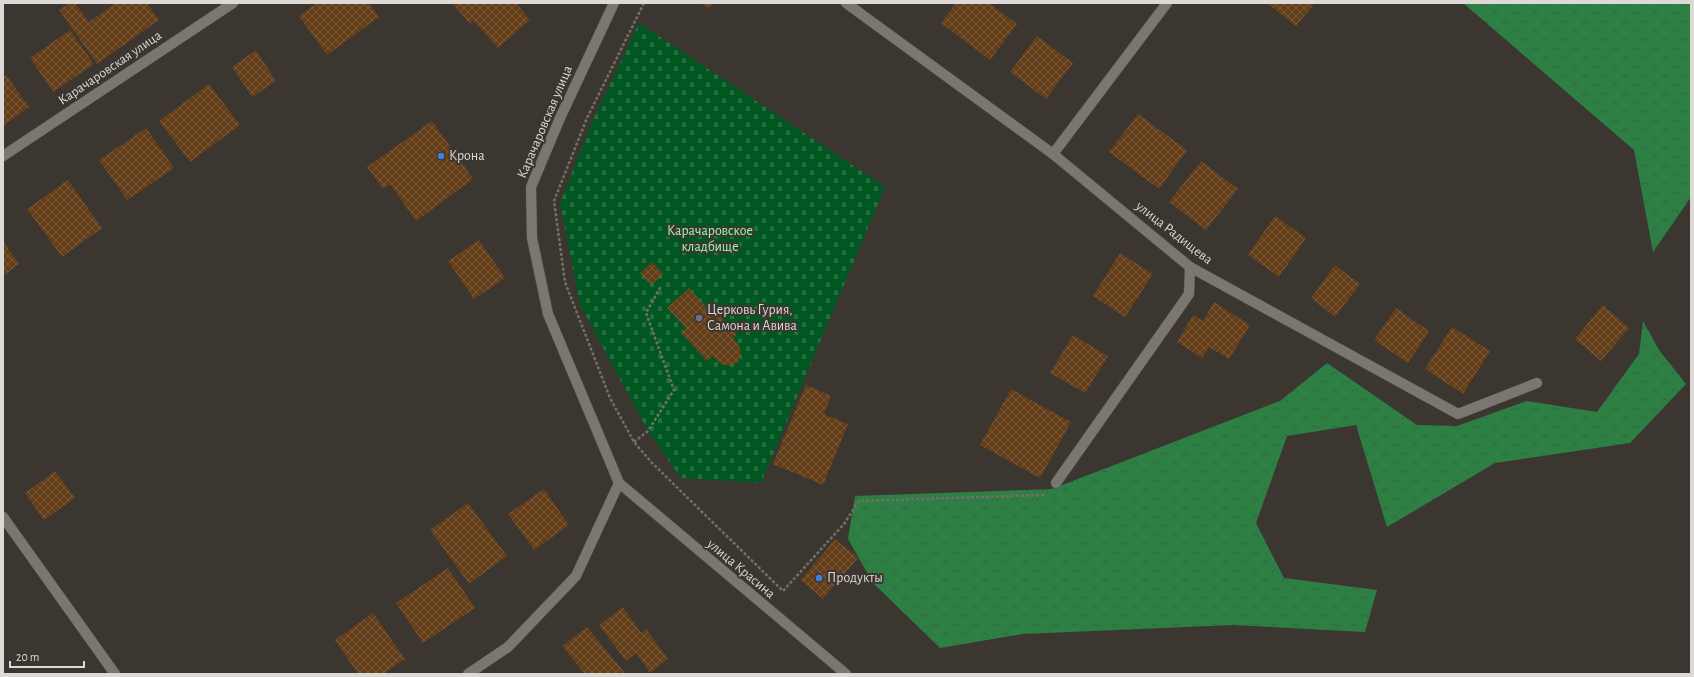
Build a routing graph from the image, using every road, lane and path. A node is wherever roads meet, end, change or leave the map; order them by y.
1 (233, 3) edge
2 (614, 3) edge
3 (644, 3) edge
4 (846, 3) edge
5 (1167, 3) edge
6 (1054, 154) junction
7 (3, 156) edge
8 (1190, 267) junction
9 (661, 286) dead end
10 (1537, 383) dead end
11 (634, 442) junction
12 (619, 483) junction
13 (1056, 483) joint
14 (3, 517) edge
15 (115, 674) edge
16 (468, 674) edge
17 (846, 674) edge

1 - 7 street, Карачаровская улица
2 - 12 street, Карачаровская улица
3 - 11 path
4 - 6 street, улица Радищева
5 - 6 street
6 - 8 street, улица Радищева
8 - 10 street, улица Радищева
8 - 13 street
9 - 11 path
11 - 13 path
12 - 16 street
12 - 17 street, улица Красина
14 - 15 street

